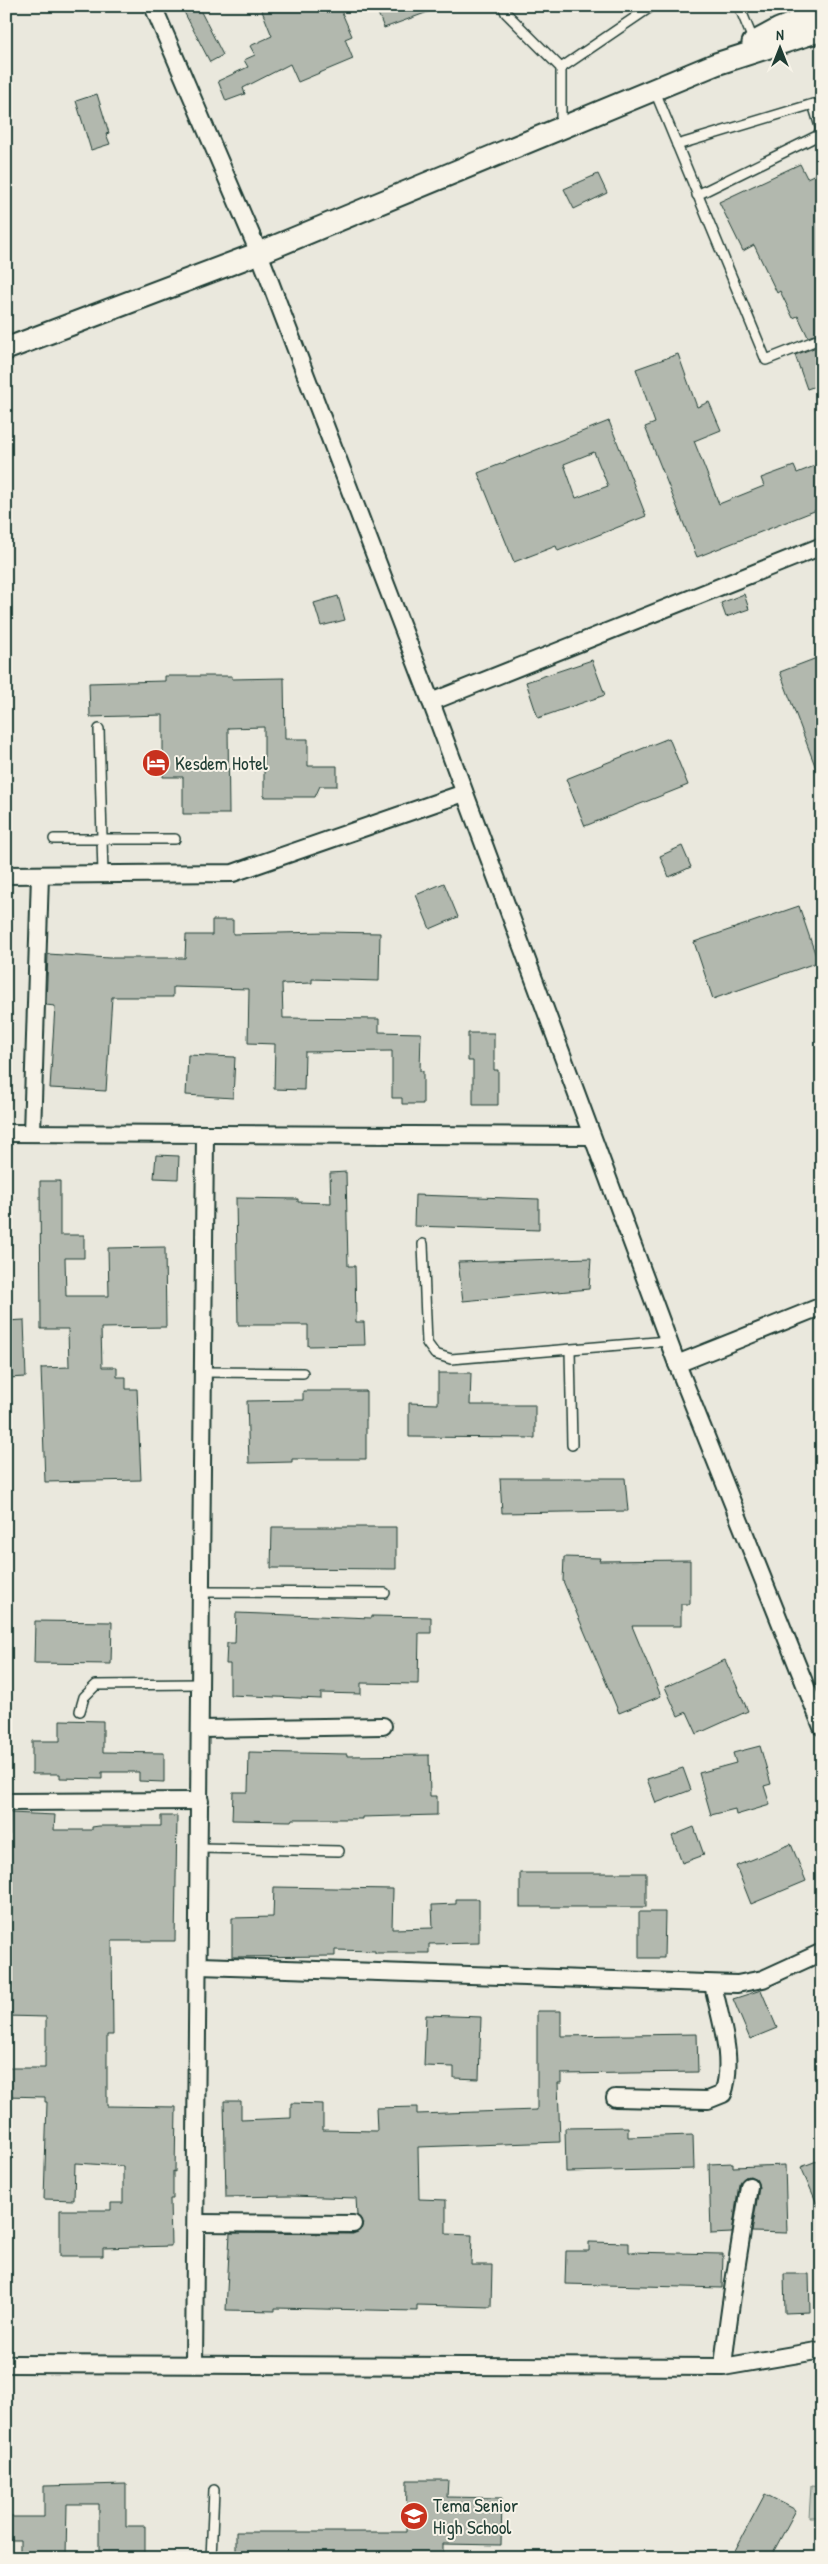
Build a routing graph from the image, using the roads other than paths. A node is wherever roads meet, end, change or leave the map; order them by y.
1 (153, 6) edge
2 (503, 6) edge
3 (652, 6) edge
4 (739, 6) edge
5 (822, 12) edge
6 (822, 30) edge
7 (754, 42) junction
8 (716, 64) junction
9 (561, 68) junction
10 (654, 89) junction
11 (817, 103) edge
12 (561, 127) junction
13 (677, 146) junction
14 (697, 195) junction
15 (258, 253) junction
16 (822, 338) edge
17 (6, 349) edge
18 (822, 546) edge
19 (431, 702) junction
20 (99, 729) dead end
21 (464, 793) junction
22 (54, 839) dead end
23 (102, 839) junction
24 (175, 839) dead end
25 (103, 874) junction
26 (6, 875) edge
27 (40, 875) junction
28 (6, 1133) edge
29 (32, 1133) junction
30 (206, 1134) junction
31 (592, 1136) junction
32 (423, 1244) dead end
33 (822, 1306) edge
34 (668, 1341) junction
35 (570, 1350) junction
36 (677, 1364) junction
37 (203, 1372) junction
38 (302, 1373) dead end
39 (572, 1445) dead end
40 (202, 1592) junction
41 (385, 1593) dead end
42 (201, 1684) junction
43 (80, 1711) dead end
44 (383, 1726) dead end
45 (822, 1727) edge
46 (201, 1728) junction
47 (200, 1801) junction
48 (6, 1802) edge
49 (200, 1848) junction
50 (339, 1851) dead end
51 (822, 1952) edge
52 (199, 1966) junction
53 (713, 1984) junction
54 (615, 2098) dead end
55 (749, 2186) dead end
56 (196, 2224) junction
57 (353, 2224) dead end
58 (822, 2350) edge
59 (6, 2364) edge
60 (194, 2364) junction
61 (723, 2367) junction
62 (214, 2490) dead end
63 (211, 2558) edge

1 - 15 street
2 - 9 lane
3 - 9 lane
4 - 7 lane
5 - 7 street
6 - 8 street
7 - 8 street
8 - 10 street
9 - 12 lane
10 - 12 street
10 - 13 lane
11 - 13 lane
11 - 14 lane
12 - 15 street
13 - 14 lane
14 - 16 lane
15 - 17 street
15 - 19 street
18 - 19 street
19 - 21 street
20 - 23 lane
21 - 25 street
21 - 31 street
22 - 23 lane
23 - 24 lane
23 - 25 lane
25 - 27 street
26 - 27 street
27 - 29 street
28 - 29 street
29 - 30 street
30 - 31 street
30 - 37 street
31 - 34 street
32 - 35 lane
33 - 36 street
34 - 35 lane
34 - 36 street
35 - 39 lane
36 - 45 street
37 - 38 lane
37 - 40 street
40 - 41 lane
40 - 42 street
42 - 43 lane
42 - 46 street
44 - 46 street
46 - 47 street
47 - 48 street
47 - 49 street
49 - 50 lane
49 - 52 street
51 - 53 street
52 - 53 street
52 - 56 street
53 - 54 street
55 - 61 street
56 - 57 street
56 - 60 street
58 - 61 street
59 - 60 street
60 - 61 street
62 - 63 lane

